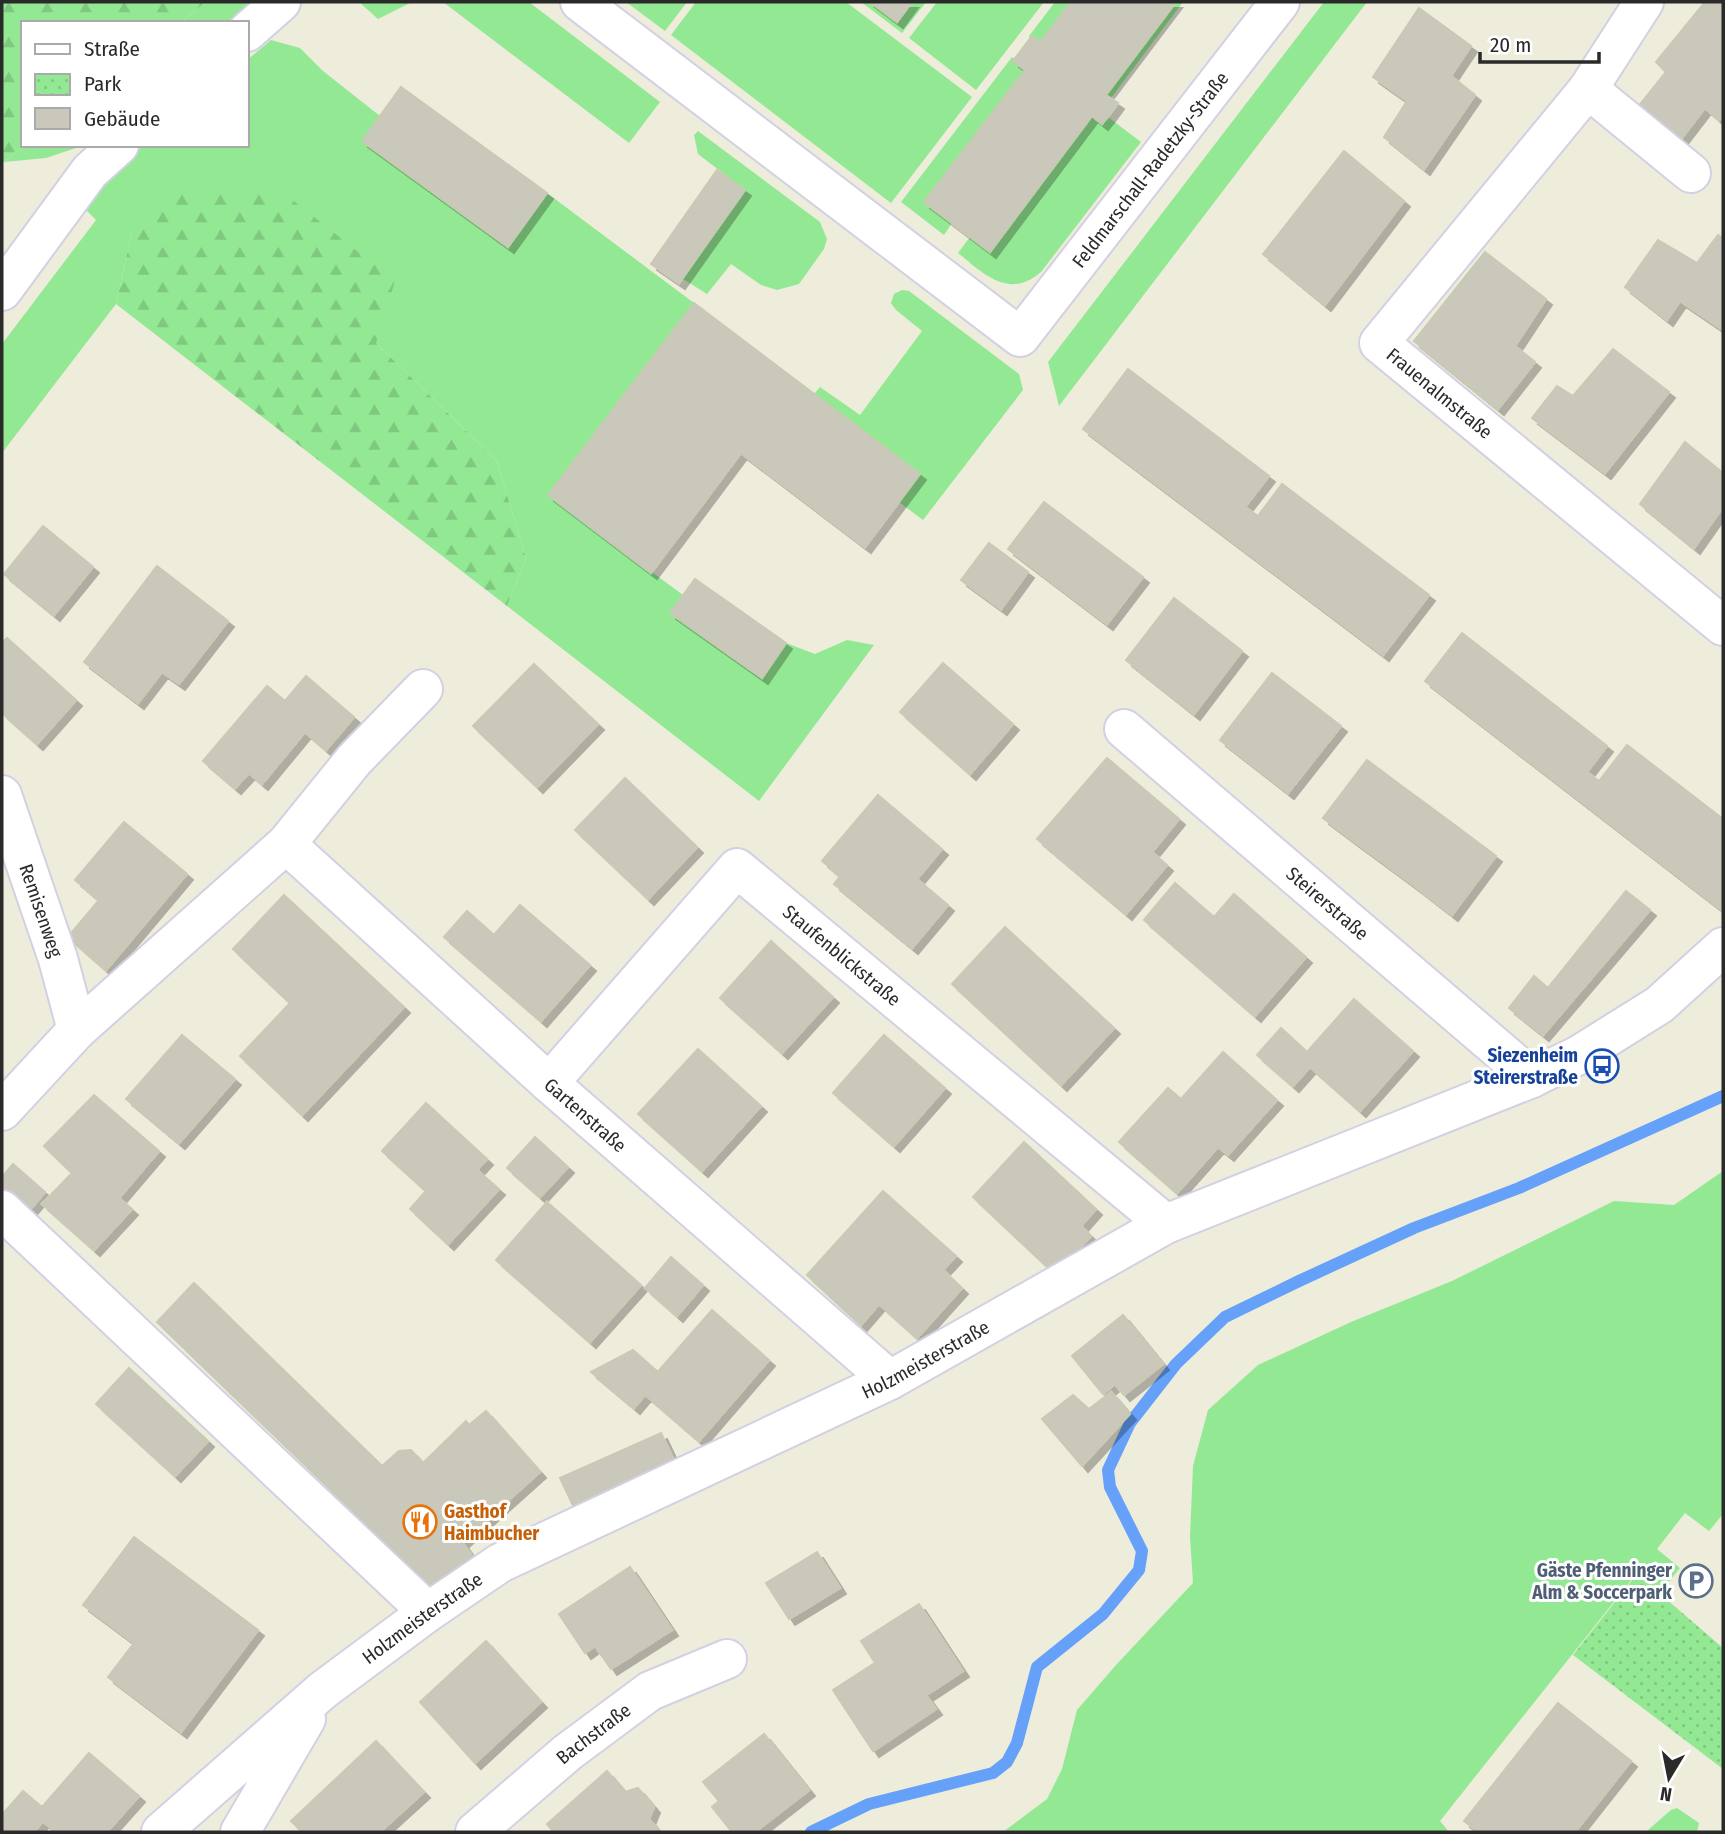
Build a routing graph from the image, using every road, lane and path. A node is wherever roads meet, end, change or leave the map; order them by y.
1 (281, 2) edge
2 (580, 2) edge
3 (1280, 2) edge
4 (1644, 2) edge
5 (248, 31) edge
6 (1588, 89) junction
7 (117, 147) edge
8 (1691, 173) dead end
9 (2, 290) edge
10 (1723, 626) edge
11 (423, 689) dead end
12 (1124, 729) dead end
13 (2, 795) edge
14 (286, 844) junction
15 (1723, 947) edge
16 (77, 1030) junction
17 (1532, 1078) junction
18 (549, 1083) junction
19 (2, 1111) edge
20 (2, 1210) edge
21 (1167, 1224) junction
22 (890, 1380) junction
23 (428, 1612) junction
24 (727, 1660) dead end
25 (323, 1690) junction
26 (161, 1832) edge
27 (240, 1832) edge
28 (475, 1832) edge

1 - 5 street
2 - 3 street, Feldmarschall-Radetzky-Straße
4 - 6 street, Frauenalmstraße
6 - 8 street
6 - 10 street, Frauenalmstraße
7 - 9 street
11 - 14 street
12 - 17 street, Steirerstraße
13 - 16 street, Remisenweg
14 - 16 street
14 - 18 street, Gartenstraße
15 - 17 street, Holzmeisterstraße
16 - 19 street
17 - 21 street, Holzmeisterstraße
18 - 21 street, Staufenblickstraße
18 - 22 street, Gartenstraße
20 - 23 street
21 - 22 street, Holzmeisterstraße
22 - 23 street, Holzmeisterstraße
23 - 25 street, Holzmeisterstraße
24 - 28 street, Bachstraße
25 - 26 street, Holzmeisterstraße
25 - 27 street

